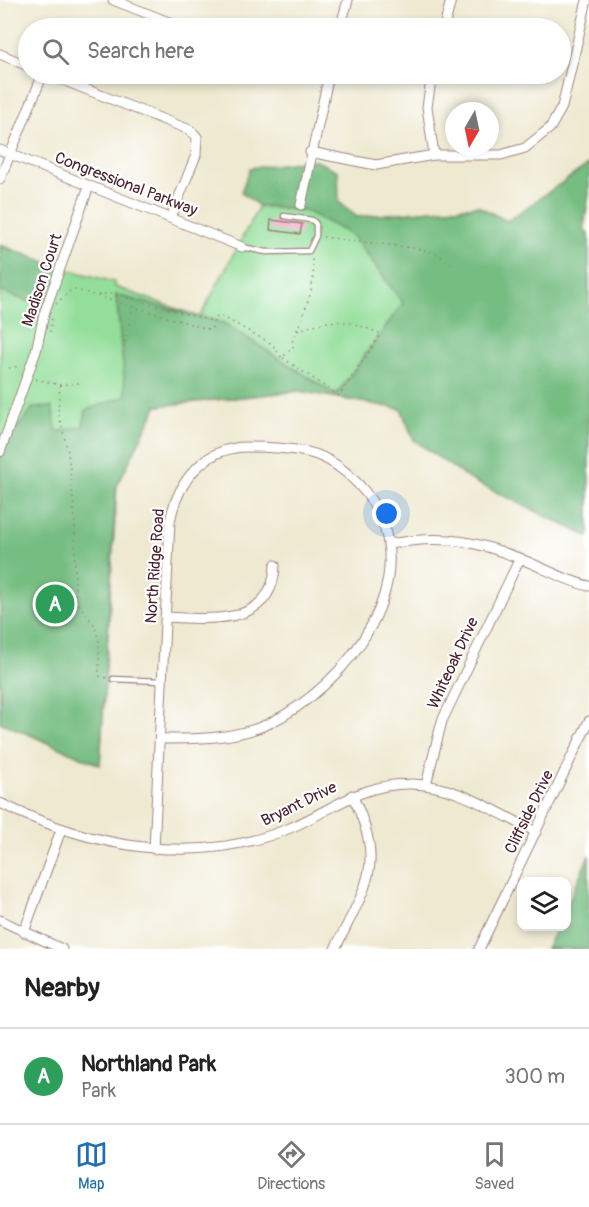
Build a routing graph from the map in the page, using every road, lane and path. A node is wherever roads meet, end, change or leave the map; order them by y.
1 (113, 0) edge
2 (348, 0) edge
3 (451, 0) edge
4 (587, 0) edge
5 (159, 18) edge
6 (343, 18) edge
7 (446, 18) edge
8 (0, 54) edge
9 (18, 62) edge
10 (571, 68) edge
11 (41, 84) edge
12 (71, 84) edge
13 (327, 84) edge
14 (430, 84) edge
15 (567, 84) edge
16 (0, 150) edge
17 (310, 152) junction
18 (10, 154) junction
19 (434, 155) junction
20 (0, 179) edge
21 (89, 186) junction
22 (301, 205) dead end
23 (284, 216) dead end
24 (171, 217) junction
25 (316, 236) junction
26 (242, 247) joint
27 (309, 251) junction
28 (455, 267) dead end
29 (97, 296) junction
30 (132, 309) junction
31 (214, 322) junction
32 (296, 332) junction
33 (47, 338) dead end
34 (124, 348) dead end
35 (282, 358) junction
36 (9, 368) dead end
37 (38, 371) dead end
38 (28, 376) junction
39 (79, 383) dead end
40 (60, 385) junction
41 (0, 452) edge
42 (390, 544) junction
43 (520, 558) junction
44 (275, 565) dead end
45 (589, 586) edge
46 (166, 618) junction
47 (113, 679) joint
48 (163, 681) junction
49 (589, 721) edge
50 (161, 739) junction
51 (426, 785) junction
52 (352, 795) junction
53 (0, 803) edge
54 (61, 830) junction
55 (536, 832) junction
56 (154, 849) junction
57 (0, 920) edge
58 (24, 932) junction
59 (62, 949) edge
60 (334, 949) edge
61 (479, 949) edge

1 - 5 street
2 - 6 street
3 - 7 street
4 - 10 street
8 - 9 street
11 - 18 street
12 - 24 street
13 - 17 street
14 - 19 street
15 - 19 street
16 - 18 street, Congressional Parkway
17 - 19 street
17 - 22 street
18 - 20 street
18 - 21 street, Congressional Parkway
21 - 24 street, Congressional Parkway
21 - 38 street, Madison Court
23 - 25 lane
24 - 26 street, Congressional Parkway
25 - 27 lane
25 - 28 path
26 - 27 lane
27 - 32 path
29 - 30 path
29 - 31 path
29 - 33 path
30 - 31 path
30 - 34 path
31 - 35 path
32 - 35 path
32 - 35 path
36 - 38 path
37 - 40 path
38 - 41 street, Madison Court
39 - 40 path
40 - 47 path
42 - 43 street
42 - 46 street, North Ridge Road
42 - 50 street
43 - 45 street
43 - 51 street, Whiteoak Drive
44 - 46 street
46 - 48 street, North Ridge Road
47 - 48 lane
48 - 50 street, North Ridge Road
49 - 55 street, Cliffside Drive
50 - 56 street, North Ridge Road
51 - 52 street, Bryant Drive
51 - 55 street, Bryant Drive
52 - 56 street, Bryant Drive
52 - 60 street
53 - 54 street, Bryant Drive
54 - 56 street, Bryant Drive
54 - 58 street
55 - 61 street, Cliffside Drive
57 - 58 street
58 - 59 street

